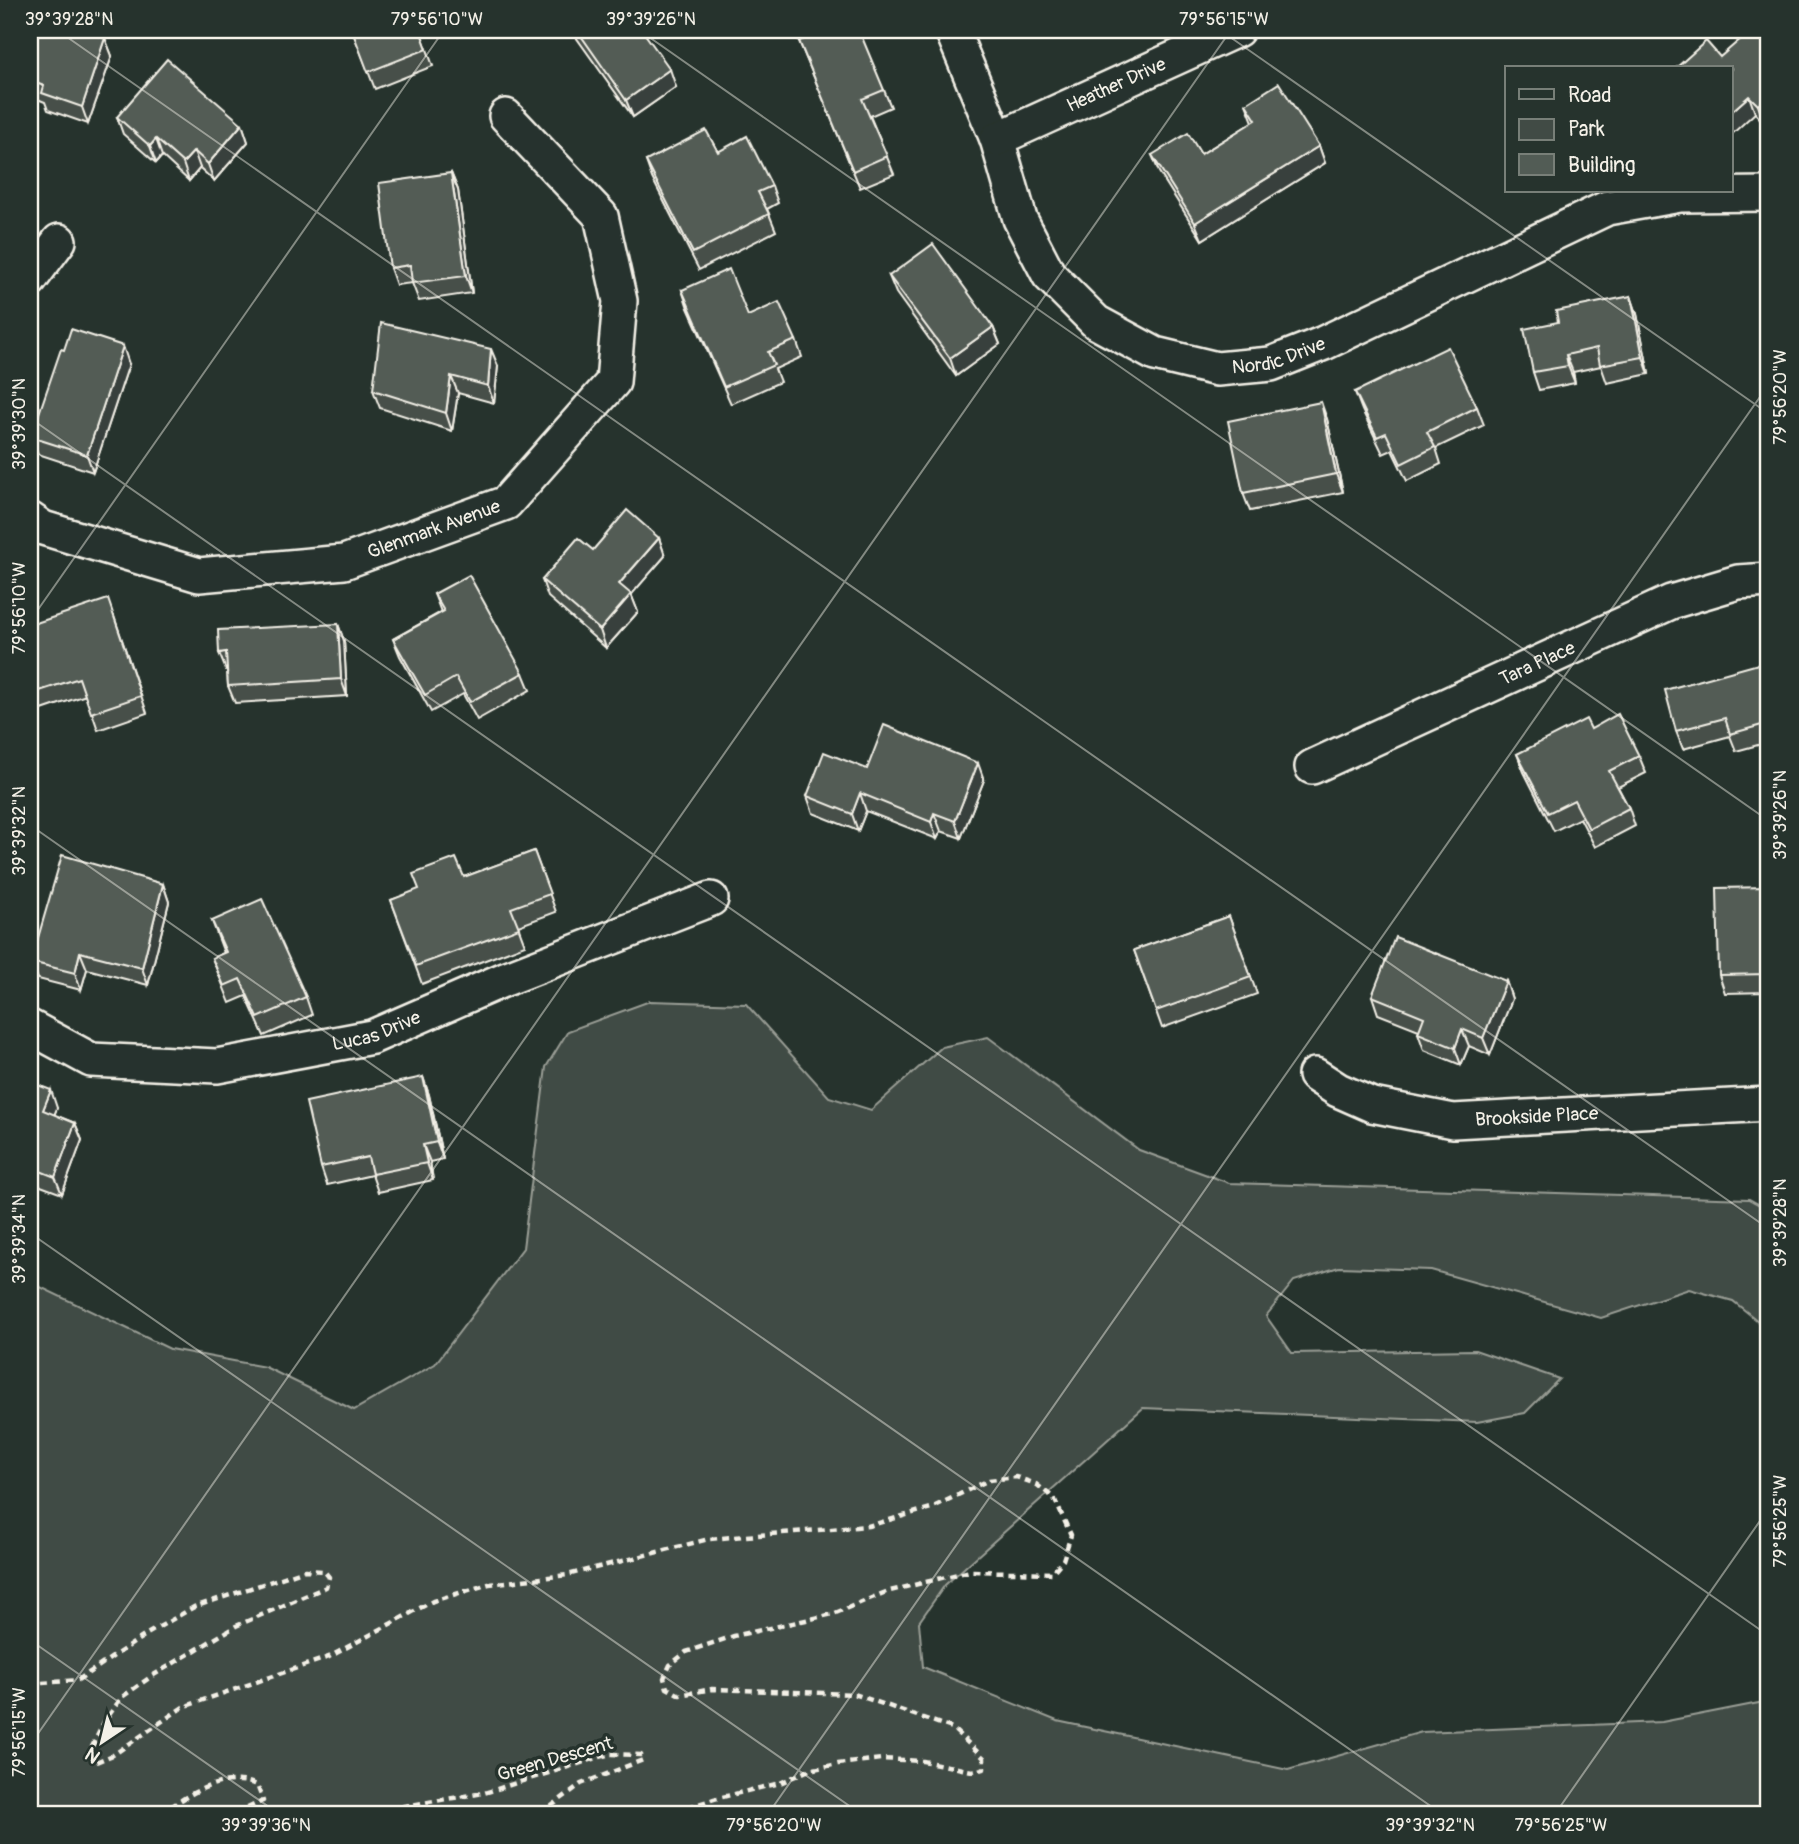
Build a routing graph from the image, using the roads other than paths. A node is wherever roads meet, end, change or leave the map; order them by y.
1 (952, 30) edge
2 (1237, 30) edge
3 (506, 116) dead end
4 (997, 139) junction
5 (1769, 194) edge
6 (59, 241) dead end
7 (30, 280) edge
8 (30, 519) edge
9 (1769, 580) edge
10 (1312, 767) dead end
11 (710, 899) dead end
12 (30, 1027) edge
13 (1315, 1075) dead end
14 (1769, 1104) edge

1 - 4 street, Nordic Drive
2 - 4 street, Heather Drive
3 - 8 street, Glenmark Avenue
4 - 5 street, Nordic Drive
6 - 7 street
9 - 10 street, Tara Place
11 - 12 street, Lucas Drive
13 - 14 street, Brookside Place

